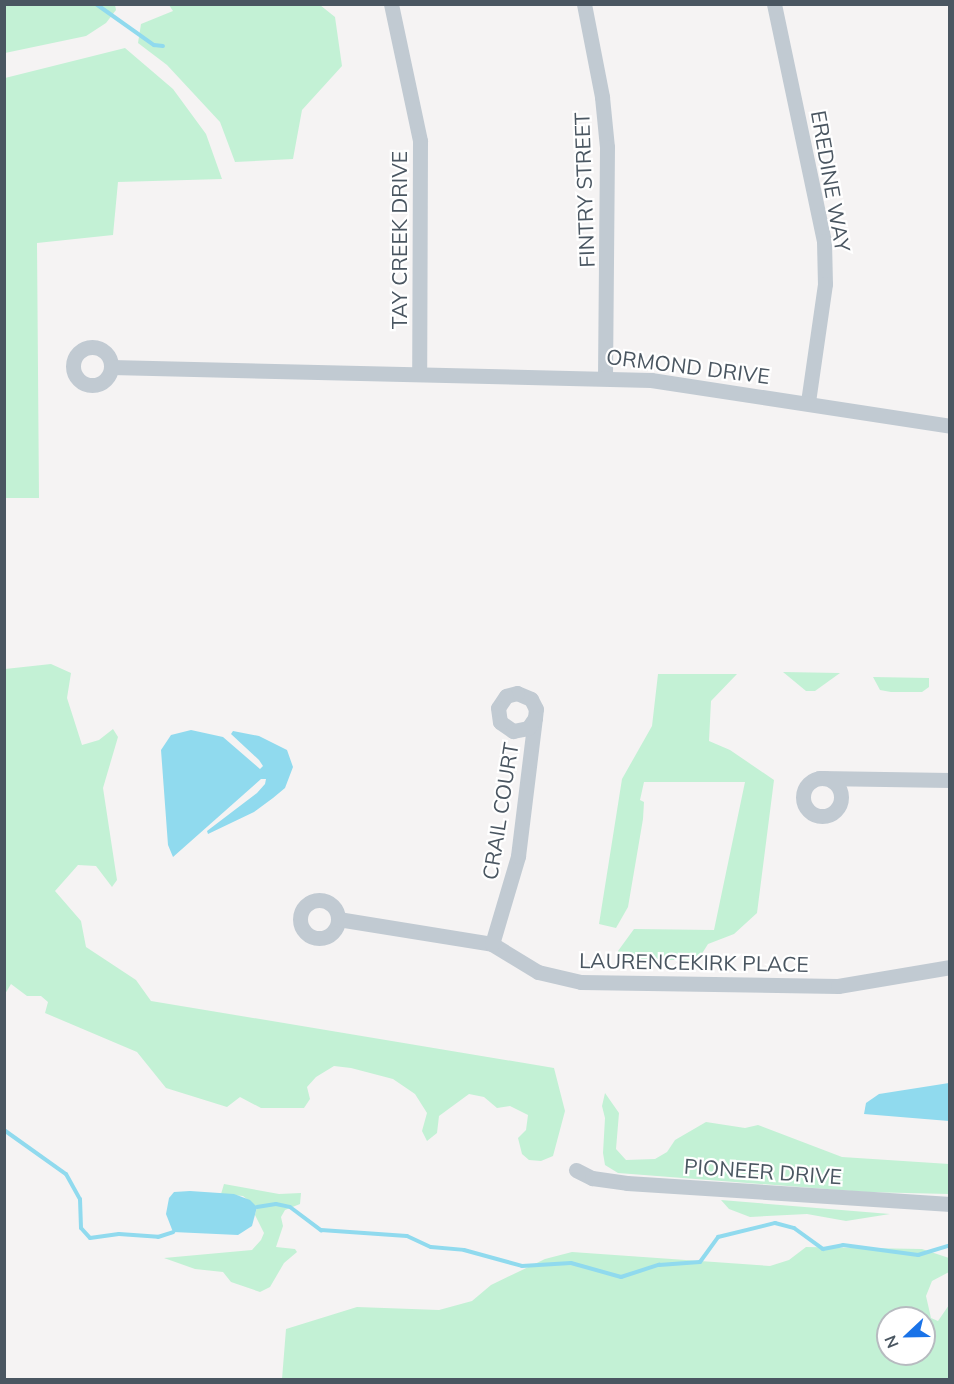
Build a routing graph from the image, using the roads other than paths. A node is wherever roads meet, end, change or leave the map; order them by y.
1 (390, 4) edge
2 (584, 4) edge
3 (774, 4) edge
4 (111, 367) dead end
5 (419, 371) junction
6 (605, 376) junction
7 (808, 402) junction
8 (950, 426) edge
9 (535, 718) dead end
10 (819, 778) dead end
11 (950, 780) edge
12 (338, 919) dead end
13 (492, 944) junction
14 (950, 967) edge
15 (576, 1170) dead end
16 (950, 1203) edge

1 - 5 street, TAY CREEK DRIVE
2 - 6 street, FINTRY STREET
3 - 7 street, EREDINE WAY
4 - 5 street, ORMOND DRIVE
5 - 6 street, ORMOND DRIVE
6 - 7 street, ORMOND DRIVE
7 - 8 street, ORMOND DRIVE
9 - 13 street, CRAIL COURT
10 - 11 street
12 - 13 street, LAURENCEKIRK PLACE
13 - 14 street, LAURENCEKIRK PLACE
15 - 16 street, PIONEER DRIVE

